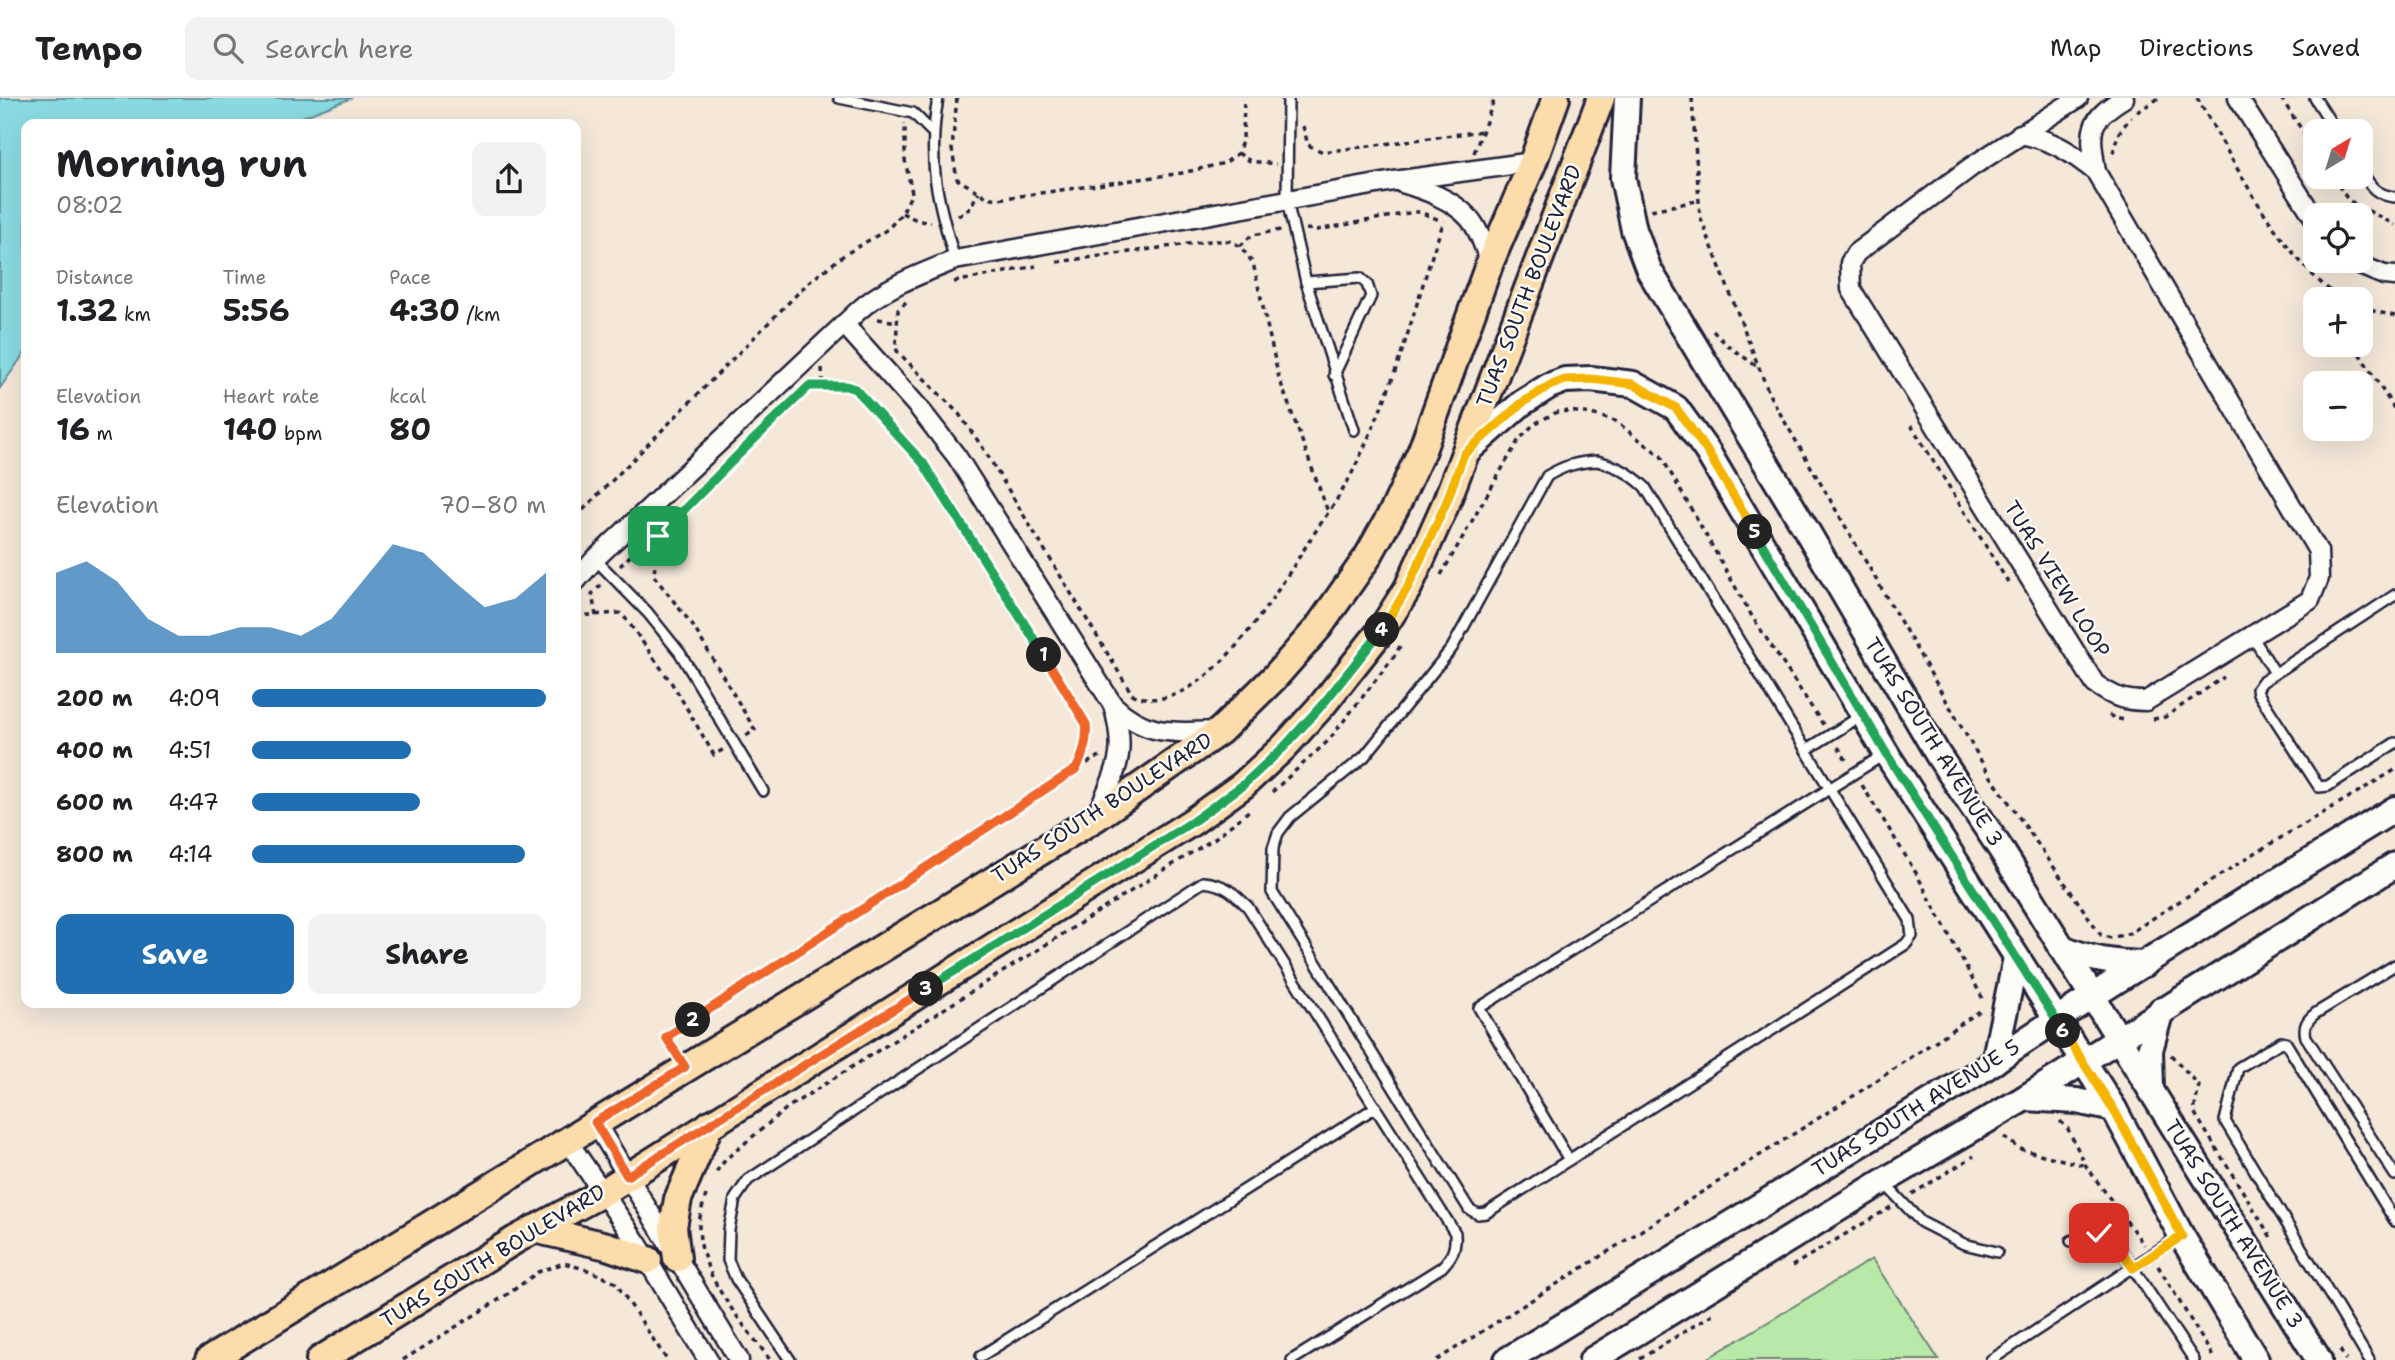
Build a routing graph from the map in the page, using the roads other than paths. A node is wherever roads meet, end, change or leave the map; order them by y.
1 (839, 98) edge
2 (938, 98) edge
3 (1288, 98) edge
4 (1556, 98) edge
5 (1601, 98) edge
6 (1627, 98) edge
7 (2078, 98) edge
8 (2124, 98) edge
9 (2238, 98) edge
10 (2315, 98) edge
11 (2328, 119) edge
12 (932, 132) junction
13 (2020, 134) junction
14 (1533, 162) junction
15 (2096, 172) junction
16 (1394, 181) junction
17 (2373, 189) edge
18 (2395, 197) edge
19 (1287, 201) junction
20 (2305, 203) edge
21 (955, 260) junction
22 (1490, 262) junction
23 (2373, 270) edge
24 (2395, 276) edge
25 (1306, 282) junction
26 (844, 324) junction
27 (1334, 375) junction
28 (1354, 430) dead end
29 (1464, 454) junction
30 (595, 559) junction
31 (581, 575) edge
32 (2395, 595) edge
33 (2252, 636) junction
34 (2275, 673) junction
35 (1112, 705) junction
36 (1863, 714) junction
37 (1220, 731) junction
38 (2395, 743) edge
39 (1806, 750) junction
40 (1886, 753) junction
41 (1828, 788) junction
42 (764, 790) dead end
43 (2395, 809) edge
44 (1095, 818) junction
45 (2395, 865) edge
46 (2061, 947) junction
47 (2016, 958) junction
48 (2145, 964) junction
49 (2395, 965) edge
50 (2093, 997) junction
51 (2161, 1010) junction
52 (2056, 1020) junction
53 (2118, 1037) junction
54 (1994, 1062) junction
55 (2082, 1062) junction
56 (2151, 1090) junction
57 (2025, 1098) junction
58 (1376, 1107) junction
59 (2114, 1110) junction
60 (595, 1122) junction
61 (710, 1124) junction
62 (567, 1140) junction
63 (1569, 1160) junction
64 (2395, 1175) edge
65 (627, 1176) junction
66 (1882, 1182) junction
67 (602, 1193) junction
68 (2395, 1221) edge
69 (534, 1229) junction
70 (2182, 1236) junction
71 (2071, 1241) dead end
72 (1997, 1252) dead end
73 (677, 1258) junction
74 (648, 1260) junction
75 (2133, 1268) junction
76 (2329, 1354) edge
77 (981, 1356) dead end
78 (209, 1360) edge
79 (320, 1360) edge
80 (708, 1360) edge
81 (739, 1360) edge
82 (790, 1360) edge
83 (1292, 1360) edge
84 (1507, 1360) edge
85 (1592, 1360) edge
86 (1991, 1360) edge
87 (2194, 1360) edge
88 (2256, 1360) edge
89 (2369, 1360) edge

1 - 12 lane
2 - 12 lane
3 - 19 lane
4 - 14 main road
5 - 29 main road, TUAS SOUTH BOULEVARD
6 - 46 street, TUAS SOUTH AVENUE 3
7 - 13 street, TUAS VIEW LOOP
8 - 15 street, TUAS VIEW LOOP
9 - 20 street
10 - 11 lane
12 - 21 lane
13 - 15 street, TUAS VIEW LOOP
13 - 33 street, TUAS VIEW LOOP
14 - 16 street
14 - 22 main road, TUAS SOUTH BOULEVARD
15 - 33 street, TUAS VIEW LOOP
16 - 19 street
16 - 22 street
17 - 18 lane
19 - 21 street
19 - 25 lane
21 - 26 street
22 - 37 main road, TUAS SOUTH BOULEVARD
23 - 24 street
25 - 27 lane
25 - 27 lane
26 - 30 street
26 - 35 street
27 - 28 lane
29 - 36 street, TUAS SOUTH AVENUE 3
29 - 61 main road, TUAS SOUTH BOULEVARD
30 - 31 street
30 - 42 lane
32 - 34 lane
33 - 34 lane
34 - 38 lane
35 - 37 street
35 - 44 street
36 - 39 lane
36 - 40 street, TUAS SOUTH AVENUE 3
37 - 44 main road, TUAS SOUTH BOULEVARD
39 - 41 lane
39 - 63 lane
40 - 41 lane
40 - 47 street, TUAS SOUTH AVENUE 3
41 - 63 lane
41 - 63 lane
43 - 48 street, TUAS SOUTH AVENUE 5
44 - 60 main road, TUAS SOUTH BOULEVARD
45 - 51 street
46 - 48 street
46 - 50 street, TUAS SOUTH AVENUE 3
47 - 52 street, TUAS SOUTH AVENUE 3
47 - 54 street
48 - 50 street, TUAS SOUTH AVENUE 5
49 - 64 lane
50 - 52 street, TUAS SOUTH AVENUE 5
50 - 53 street, TUAS SOUTH AVENUE 3
51 - 53 street
51 - 56 street
52 - 54 street, TUAS SOUTH AVENUE 5
52 - 55 street, TUAS SOUTH AVENUE 3
53 - 55 street
53 - 56 street, TUAS SOUTH AVENUE 3
54 - 84 street, TUAS SOUTH AVENUE 5
55 - 57 street
55 - 59 street, TUAS SOUTH AVENUE 3
56 - 76 street, TUAS SOUTH AVENUE 3
57 - 59 street
57 - 66 street
58 - 77 lane
58 - 82 lane
58 - 83 lane
59 - 70 street, TUAS SOUTH AVENUE 3
60 - 62 main road, TUAS SOUTH BOULEVARD
60 - 65 street
61 - 65 main road, TUAS SOUTH BOULEVARD
61 - 73 main road
62 - 67 street
62 - 78 main road, TUAS SOUTH BOULEVARD
65 - 67 main road, TUAS SOUTH BOULEVARD
65 - 73 street
66 - 72 lane
66 - 85 street
67 - 69 main road, TUAS SOUTH BOULEVARD
67 - 74 street
68 - 89 lane
69 - 74 main road
69 - 79 main road, TUAS SOUTH BOULEVARD
70 - 75 lane
70 - 88 street, TUAS SOUTH AVENUE 3
71 - 75 lane
73 - 81 street
74 - 80 street
75 - 86 lane
75 - 87 lane

